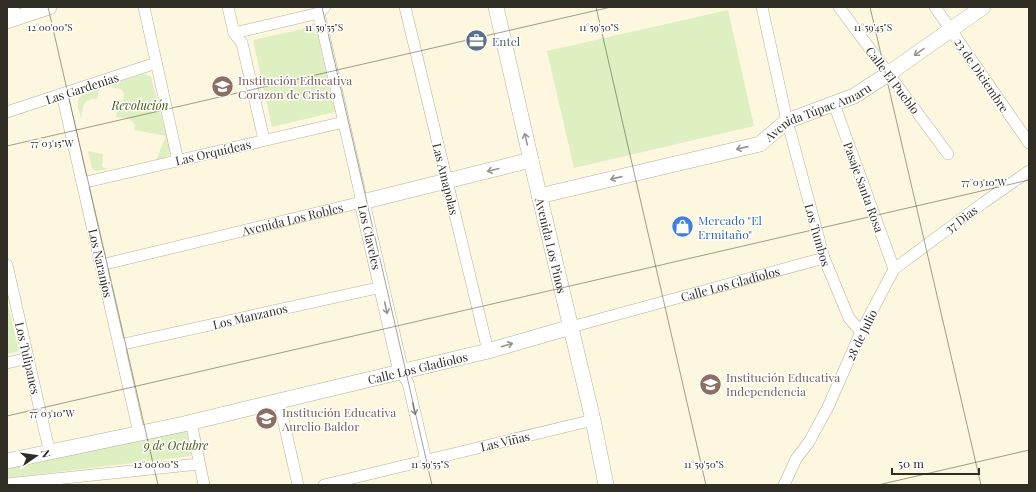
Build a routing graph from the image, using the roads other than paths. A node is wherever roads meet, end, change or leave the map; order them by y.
1 (11, 7) edge
2 (49, 7) edge
3 (144, 7) edge
4 (228, 7) edge
5 (404, 7) edge
6 (496, 7) edge
7 (762, 7) edge
8 (839, 7) edge
9 (935, 7) edge
10 (983, 7) edge
11 (7, 8) edge
12 (322, 10) edge
13 (7, 21) edge
14 (951, 29) junction
15 (234, 34) junction
16 (156, 64) junction
17 (888, 74) junction
18 (62, 94) junction
19 (834, 104) junction
20 (7, 112) edge
21 (344, 122) junction
22 (788, 126) junction
23 (264, 140) junction
24 (1029, 143) edge
25 (948, 154) dead end
26 (531, 160) junction
27 (178, 161) junction
28 (1029, 171) edge
29 (447, 181) junction
30 (82, 183) junction
31 (539, 196) junction
32 (362, 202) junction
33 (824, 258) junction
34 (7, 265) edge
35 (101, 265) junction
36 (894, 269) junction
37 (382, 287) junction
38 (10, 292) edge
39 (570, 327) junction
40 (861, 332) junction
41 (119, 345) junction
42 (488, 351) junction
43 (28, 358) junction
44 (7, 363) edge
45 (401, 372) junction
46 (280, 402) junction
47 (593, 420) junction
48 (190, 422) junction
49 (139, 433) junction
50 (50, 452) junction
51 (426, 460) junction
52 (7, 461) edge
53 (199, 464) junction
54 (29, 483) edge
55 (7, 484) edge
56 (204, 485) edge
57 (298, 485) edge
58 (324, 485) edge
59 (606, 485) edge
60 (784, 485) edge

1 - 11 main road
2 - 13 street
3 - 16 street
4 - 15 street
5 - 29 street, Las Amapolas
26 -> 6 street, Avenida Los Pinos
7 - 22 street, Los Tumbos
8 - 17 street, Calle El Pueblo
9 - 14 street, 23 de Diciembre
10 - 14 street, Avenida Túpac Amaru
12 - 15 street
12 - 21 street, Los Claveles
14 -> 17 street, Avenida Túpac Amaru
14 - 24 street, 23 de Diciembre
15 - 23 street
16 - 18 street, Las Gardenias
16 - 27 street
17 - 19 street, Avenida Túpac Amaru
17 - 25 street, Calle El Pueblo
18 - 20 street, Las Gardenias
18 - 30 street, Los Naranjos
19 - 22 street, Avenida Túpac Amaru
19 - 36 street, Pasaje Santa Rosa
21 - 23 street, Las Orquídeas
21 - 32 street, Los Claveles
22 -> 31 street, Avenida Túpac Amaru
22 - 33 street, Los Tumbos
23 - 27 street, Las Orquídeas
26 -> 29 street, Avenida Los Robles
26 - 31 street, Avenida Los Pinos
27 - 30 street, Las Orquídeas
28 - 36 street, 37 Dias
29 - 32 street, Avenida Los Robles
29 - 42 street, Las Amapolas
30 - 35 street, Los Naranjos
31 - 39 street, Avenida Los Pinos
32 - 35 street, Avenida Los Robles
32 - 37 street, Los Claveles
33 - 39 street, Calle Los Gladiolos
33 - 40 street, Los Tumbos
34 - 38 street, Los Tulipanes
35 - 41 street, Los Naranjos
36 - 40 street, 28 de Julio
37 - 41 street, Los Manzanos
37 -> 45 street, Los Claveles
38 - 43 street, Los Tulipanes
42 -> 39 street, Calle Los Gladiolos
39 - 47 street, Avenida Los Pinos
40 - 60 street, 28 de Julio
41 - 49 street, Los Naranjos
42 - 45 street, Calle Los Gladiolos
43 - 44 street
43 - 50 street, Los Tulipanes
45 - 46 street, Calle Los Gladiolos
45 -> 51 street, Los Claveles
46 - 48 street, Calle Los Gladiolos
46 - 57 street
47 - 51 street, Las Viñas
47 - 59 street, Avenida Los Pinos
48 - 49 street, Calle Los Gladiolos
48 - 53 street
49 - 50 street, Calle Los Gladiolos
50 - 52 street, Calle Los Gladiolos
51 - 58 street, Las Viñas
53 - 54 street
53 - 56 street
54 - 55 street

